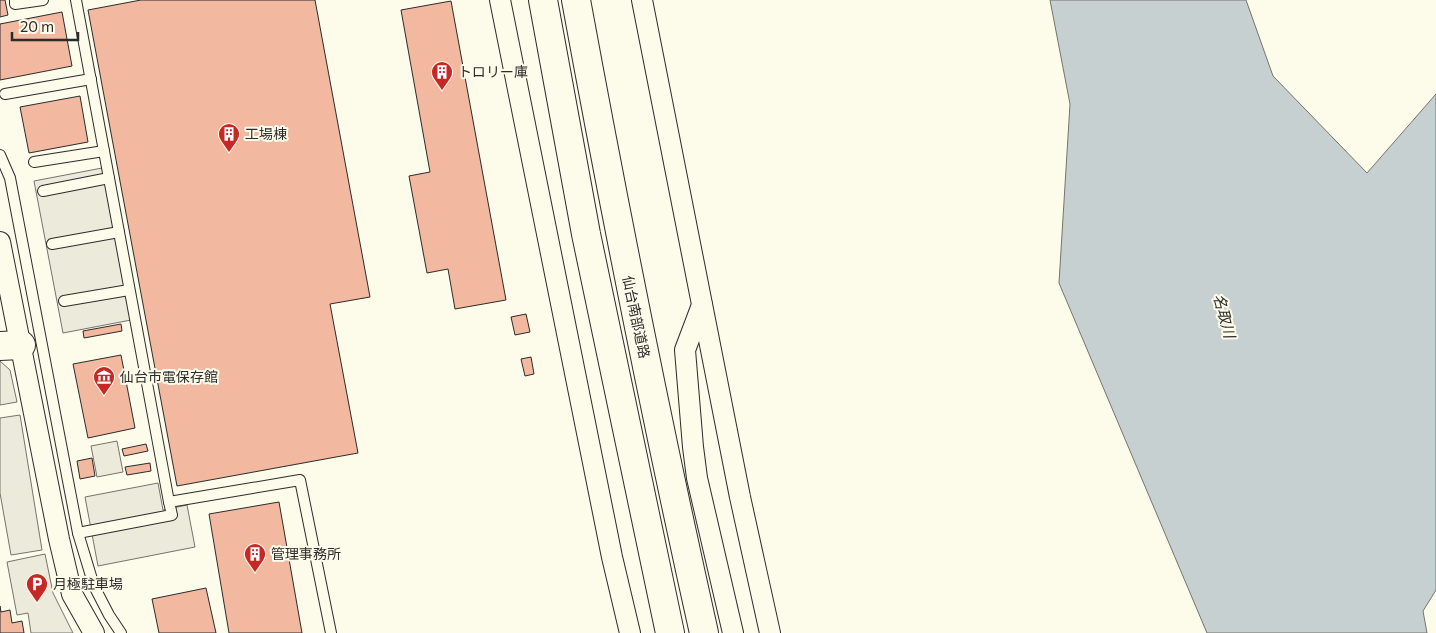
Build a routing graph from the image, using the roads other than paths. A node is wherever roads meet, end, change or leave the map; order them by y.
1 (15, 0) edge
2 (42, 0) edge
3 (76, 0) edge
4 (500, 0) edge
5 (543, 0) edge
6 (576, 0) edge
7 (642, 0) edge
8 (90, 78) junction
9 (5, 94) dead end
10 (104, 151) junction
11 (0, 154) edge
12 (34, 162) dead end
13 (109, 178) junction
14 (42, 191) dead end
15 (119, 232) junction
16 (0, 242) edge
17 (52, 244) dead end
18 (129, 290) junction
19 (64, 301) dead end
20 (702, 304) junction
21 (10, 346) edge
22 (169, 502) junction
23 (78, 533) junction
24 (94, 633) edge
25 (121, 633) edge
26 (331, 633) edge
27 (630, 633) edge
28 (670, 633) edge
29 (704, 633) edge
30 (733, 633) edge
31 (770, 633) edge

1 - 2 lane
3 - 8 lane
4 - 27 street
5 - 28 highway
6 - 29 highway, 仙台南部道路
7 - 20 street
8 - 9 lane
8 - 10 lane
10 - 12 lane
10 - 13 lane
11 - 23 lane
13 - 14 lane
13 - 15 lane
15 - 17 lane
15 - 18 lane
16 - 21 street
18 - 19 lane
18 - 22 lane
20 - 30 street
20 - 31 street
21 - 24 street
22 - 23 lane
22 - 26 lane
23 - 25 lane

